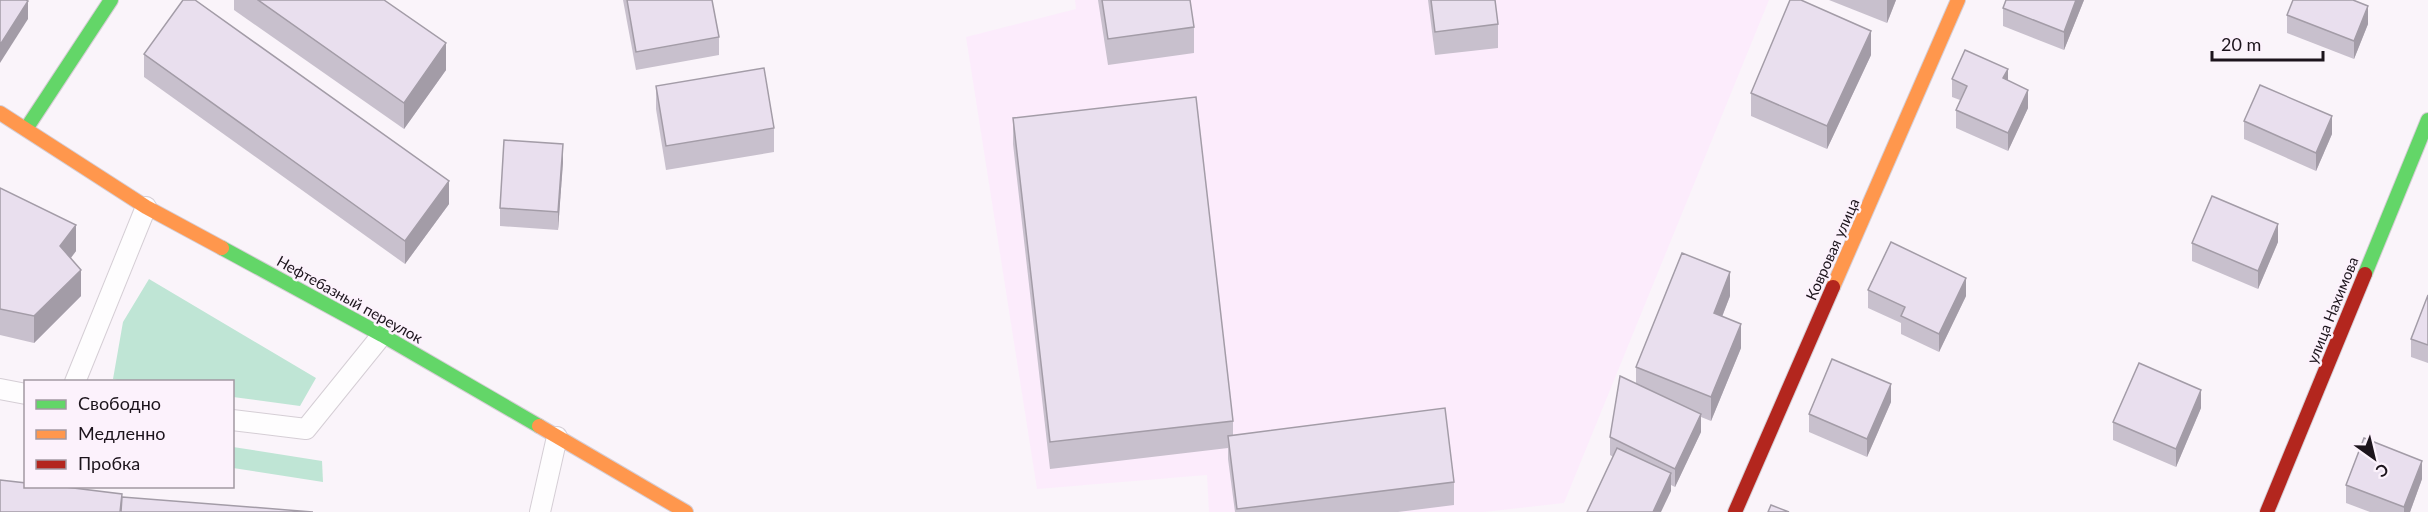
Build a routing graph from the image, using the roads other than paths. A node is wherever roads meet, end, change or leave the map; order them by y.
1 (111, 0) edge
2 (1958, 0) edge
3 (0, 113) edge
4 (2428, 120) edge
5 (26, 129) junction
6 (146, 207) junction
7 (382, 335) junction
8 (75, 380) edge
9 (0, 389) edge
10 (24, 394) edge
11 (234, 420) edge
12 (557, 437) junction
13 (540, 512) edge
14 (686, 512) edge
15 (1735, 512) edge
16 (2268, 512) edge

1 - 5 street
2 - 15 street, Ковровая улица
3 - 5 street, Нефтебазный переулок
4 - 16 street, улица Нахимова
5 - 6 street, Нефтебазный переулок
6 - 7 street, Нефтебазный переулок
6 - 8 lane
7 - 11 lane
7 - 12 street, Нефтебазный переулок
9 - 10 lane
12 - 13 lane
12 - 14 street, Нефтебазный переулок

